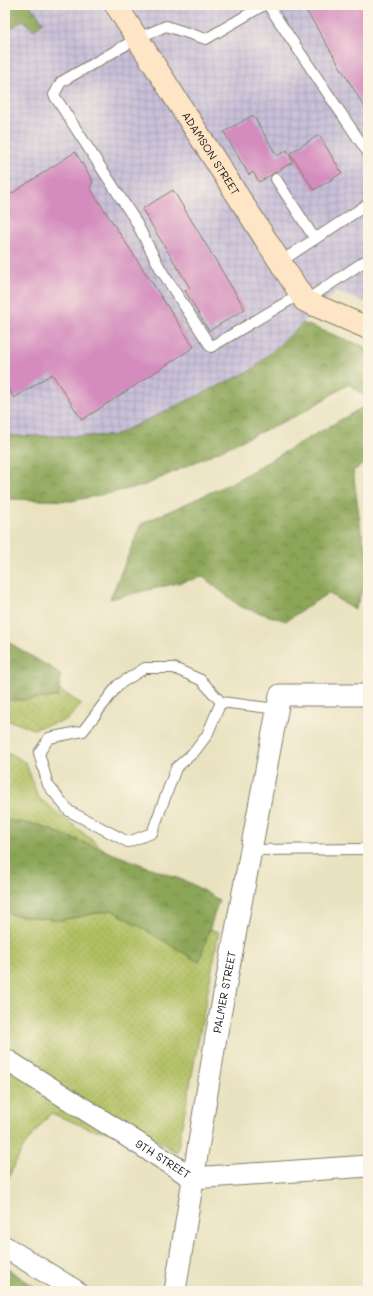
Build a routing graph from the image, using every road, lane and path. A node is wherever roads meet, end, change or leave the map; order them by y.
1 (116, 5) edge
2 (264, 5) edge
3 (268, 5) edge
4 (138, 38) junction
5 (368, 153) edge
6 (276, 179) dead end
7 (368, 204) edge
8 (315, 239) junction
9 (368, 259) edge
10 (280, 262) junction
11 (303, 297) junction
12 (368, 328) edge
13 (368, 695) edge
14 (221, 702) junction
15 (278, 702) junction
16 (368, 849) edge
17 (252, 850) junction
18 (5, 1059) edge
19 (368, 1166) edge
20 (193, 1178) junction
21 (5, 1247) edge
22 (76, 1291) edge
23 (175, 1291) edge

1 - 4 street, ADAMSON STREET
2 - 4 lane
3 - 5 lane
4 - 10 street, ADAMSON STREET
4 - 11 lane
6 - 8 lane
7 - 8 lane
8 - 10 lane
9 - 11 lane
10 - 11 street, ADAMSON STREET
11 - 12 street
13 - 15 street
14 - 14 lane
14 - 15 lane
15 - 17 street, PALMER STREET
16 - 17 lane
17 - 20 street, PALMER STREET
18 - 20 street, 9TH STREET
19 - 20 street, 9TH STREET
20 - 23 street, PALMER STREET
21 - 22 street

